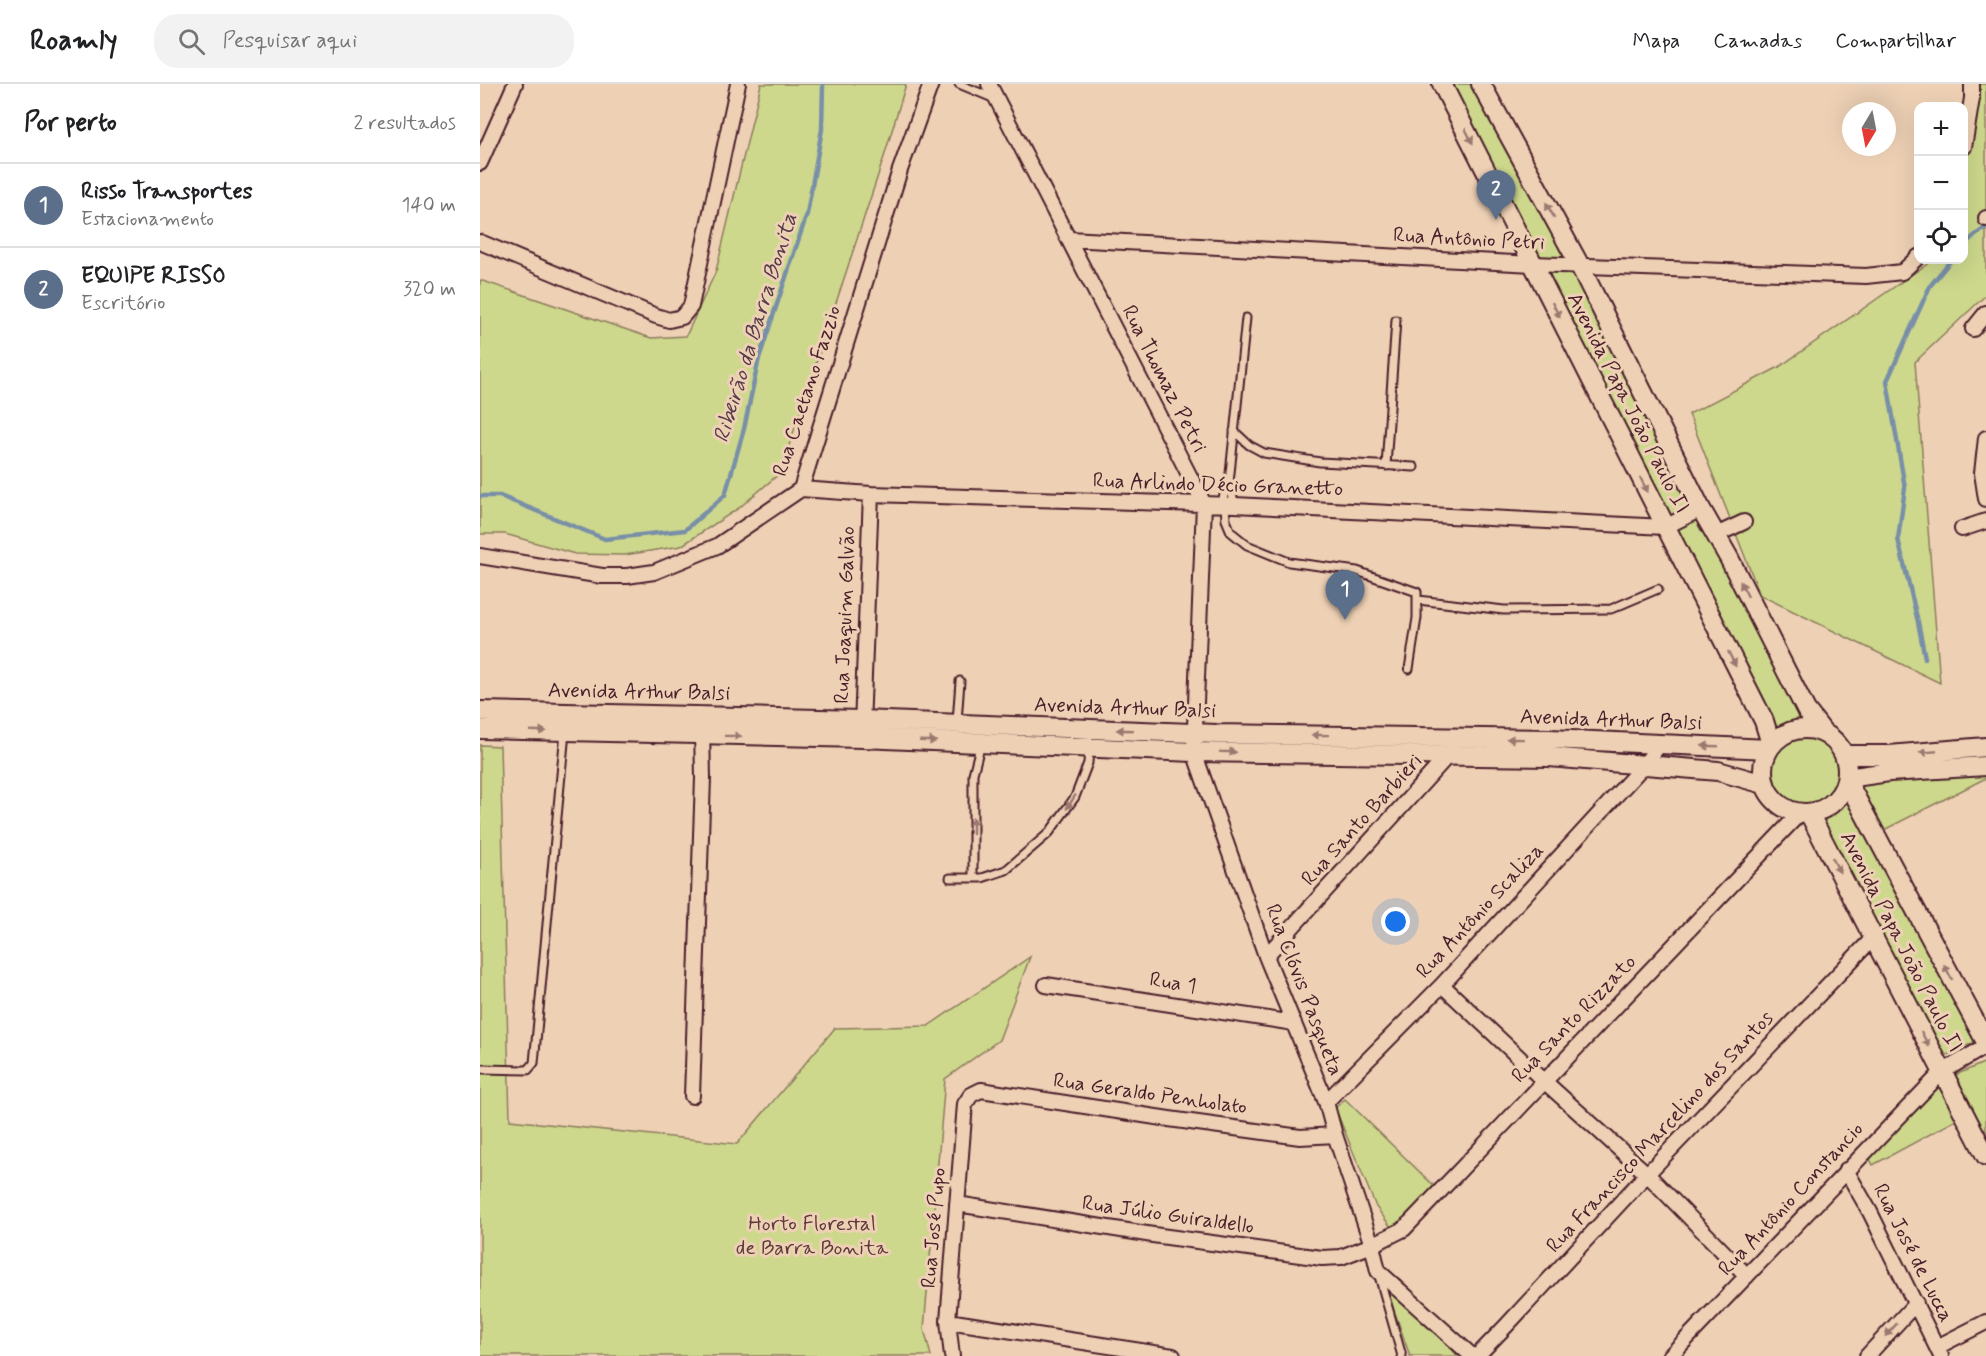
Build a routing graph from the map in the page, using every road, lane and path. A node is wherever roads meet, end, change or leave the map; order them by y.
1 (514, 84) edge
2 (738, 84) edge
3 (959, 84) edge
4 (989, 84) edge
5 (1442, 84) edge
6 (1481, 84) edge
7 (1972, 84) edge
8 (932, 86) edge
9 (997, 100) junction
10 (1968, 122) edge
11 (480, 163) edge
12 (1069, 238) junction
13 (480, 242) edge
14 (1914, 261) edge
15 (1533, 264) junction
16 (1579, 264) junction
17 (1986, 313) edge
18 (1246, 318) dead end
19 (1396, 320) dead end
20 (1972, 329) dead end
21 (1233, 431) junction
22 (1986, 438) edge
23 (1386, 466) junction
24 (1414, 467) dead end
25 (1229, 483) junction
26 (801, 489) junction
27 (871, 494) junction
28 (1986, 499) edge
29 (1204, 504) junction
30 (1227, 505) junction
31 (1701, 509) junction
32 (1986, 521) edge
33 (1744, 522) dead end
34 (1665, 526) junction
35 (1962, 529) dead end
36 (1716, 535) junction
37 (480, 556) edge
38 (1658, 589) dead end
39 (1418, 600) junction
40 (1409, 669) dead end
41 (960, 681) dead end
42 (480, 711) edge
43 (703, 716) junction
44 (957, 724) junction
45 (480, 729) edge
46 (862, 729) junction
47 (564, 732) junction
48 (1195, 732) junction
49 (1823, 732) junction
50 (702, 735) junction
51 (1462, 737) junction
52 (1090, 738) junction
53 (981, 743) junction
54 (1660, 744) junction
55 (1770, 746) junction
56 (1986, 747) edge
57 (1194, 752) junction
58 (1449, 755) junction
59 (1844, 755) junction
60 (1644, 765) junction
61 (1986, 766) edge
62 (1847, 779) junction
63 (1764, 784) junction
64 (1804, 813) junction
65 (950, 878) dead end
66 (973, 878) junction
67 (1873, 938) junction
68 (1266, 956) junction
69 (1442, 985) junction
70 (1046, 986) dead end
71 (1294, 1023) junction
72 (1986, 1044) edge
73 (482, 1069) dead end
74 (1942, 1072) junction
75 (1544, 1081) junction
76 (692, 1096) dead end
77 (1326, 1102) junction
78 (965, 1104) joint
79 (1335, 1135) junction
80 (1986, 1156) edge
81 (1846, 1170) junction
82 (1647, 1174) junction
83 (957, 1204) junction
84 (1372, 1245) junction
85 (1378, 1271) junction
86 (1747, 1276) junction
87 (1916, 1303) junction
88 (948, 1321) junction
89 (1986, 1322) edge
90 (1939, 1352) edge
91 (952, 1356) edge
92 (1173, 1356) edge
93 (1402, 1356) edge
94 (1472, 1356) edge
95 (1477, 1356) edge
96 (1670, 1356) edge
97 (1867, 1356) edge

1 - 11 street
2 - 13 street
3 - 9 lane
4 - 9 street, Rua Thomaz Petri
5 -> 15 main road, Avenida Papa João Paulo II
16 -> 6 main road, Avenida Papa João Paulo II
7 - 10 street
8 - 26 street, Rua Caetano Fazzio
9 - 12 street, Rua Thomaz Petri
12 - 15 street, Rua Antônio Petri
12 - 29 street, Rua Thomaz Petri
14 - 16 street, Rua Antônio Petri
15 - 16 street, Rua Antônio Petri
15 -> 34 main road, Avenida Papa João Paulo II
16 - 31 main road, Avenida Papa João Paulo II
17 - 20 street
18 - 21 lane
19 - 23 lane
21 - 23 lane
21 - 25 lane
22 - 28 street
23 - 24 lane
25 - 30 lane
25 - 30 lane
26 - 27 street, Rua Arlindo Décio Granetto
26 - 37 street, Rua Caetano Fazzio
27 - 29 street, Rua Arlindo Décio Granetto
27 - 46 street, Rua Joaquim Galvão
29 - 30 street, Rua Arlindo Décio Granetto
29 - 48 street, Rua Thomaz Petri
30 - 34 street, Rua Arlindo Décio Granetto
30 - 39 lane
31 - 34 street
31 - 36 main road, Avenida Papa João Paulo II
32 - 35 street
33 - 36 street
34 -> 55 main road, Avenida Papa João Paulo II
49 -> 36 main road, Avenida Papa João Paulo II
38 - 39 lane
39 - 40 lane
41 - 44 lane
42 - 43 main road, Avenida Arthur Balsi
43 - 46 main road, Avenida Arthur Balsi
43 - 50 street
44 - 46 main road, Avenida Arthur Balsi
44 - 52 main road, Avenida Arthur Balsi
45 -> 47 main road, Avenida Arthur Balsi
50 -> 46 main road, Avenida Arthur Balsi
46 -> 53 main road, Avenida Arthur Balsi
47 - 50 main road, Avenida Arthur Balsi
47 - 73 lane
51 -> 48 main road, Avenida Arthur Balsi
48 -> 52 main road, Avenida Arthur Balsi
48 - 57 street, Rua Thomaz Petri
49 - 55 main road
49 - 59 main road
50 - 76 street
54 -> 51 main road, Avenida Arthur Balsi
51 - 58 street, Rua Santo Barbieri
52 - 53 main road, Avenida Arthur Balsi
52 - 57 main road, Avenida Arthur Balsi
52 -> 66 lane
66 -> 53 lane
55 -> 54 main road, Avenida Arthur Balsi
54 - 60 street, Rua Antônio Scaliza
55 - 63 main road
56 -> 59 main road
57 -> 58 main road, Avenida Arthur Balsi
57 - 68 street, Rua Clóvis Pasqueta
58 - 60 main road, Avenida Arthur Balsi
58 - 68 street, Rua Santo Barbieri
59 - 62 main road
60 - 63 main road, Avenida Arthur Balsi
60 - 69 street, Rua Antônio Scaliza
61 - 62 main road
62 - 64 main road
72 -> 62 main road, Avenida Papa João Paulo II
63 - 64 main road
64 -> 67 main road, Avenida Papa João Paulo II
64 - 75 street, Rua Santo Rizzato
65 - 66 lane
67 -> 74 main road, Avenida Papa João Paulo II
67 - 82 street, Rua Francisco Marcelino dos Santos
68 - 71 street, Rua Clóvis Pasqueta
69 - 75 street
69 - 77 street, Rua Antônio Scaliza
70 - 71 street, Rua 1
71 - 77 street, Rua Clóvis Pasqueta
72 - 74 street, Rua Antônio Constancio
74 - 80 main road, Avenida Papa João Paulo II
74 - 81 street, Rua Antônio Constancio
75 - 82 street
75 - 84 street, Rua Santo Rizzato
77 - 79 street, Rua Clóvis Pasqueta
78 - 79 street, Rua Geraldo Penholato
78 - 83 street, Rua José Pupo
79 - 84 street, Rua Clóvis Pasqueta
81 - 86 street, Rua Antônio Constancio
81 - 87 street, Rua José de Lucca
82 - 86 street
82 - 95 street, Rua Francisco Marcelino dos Santos
83 - 84 street, Rua Júlio Guiraldello
83 - 88 street, Rua José Pupo
84 - 85 street, Rua Clóvis Pasqueta
85 - 93 lane
85 - 94 street
86 - 96 street, Rua Antônio Constancio
87 - 90 street, Rua José de Lucca
87 -> 97 street
88 - 91 street, Rua José Pupo
88 - 92 street
89 - 90 street

